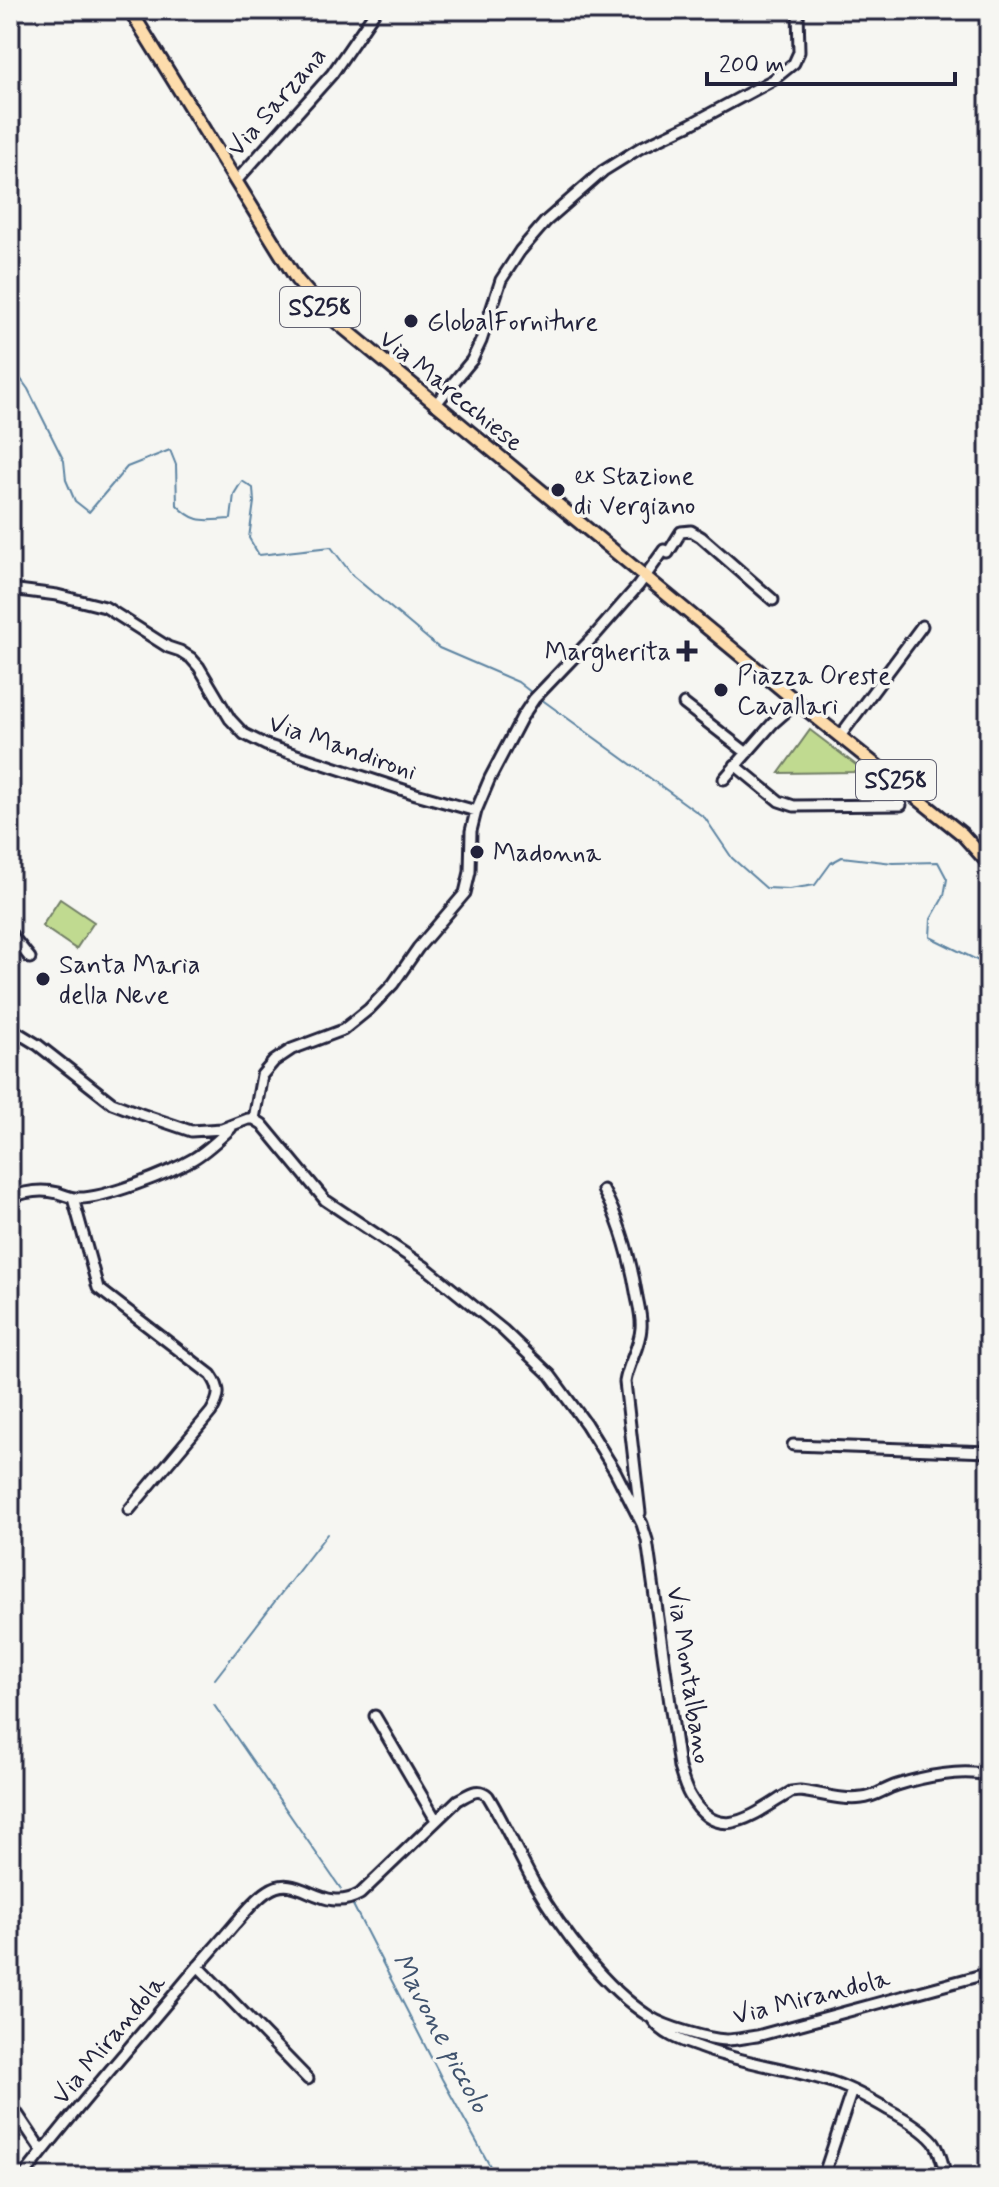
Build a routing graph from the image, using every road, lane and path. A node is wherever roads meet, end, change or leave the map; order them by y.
1 (130, 10) edge
2 (376, 10) edge
3 (798, 10) edge
4 (237, 180) junction
5 (435, 405) junction
6 (646, 576) junction
7 (10, 589) edge
8 (773, 600) dead end
9 (922, 626) dead end
10 (793, 698) junction
11 (684, 704) dead end
12 (840, 736) junction
13 (747, 753) junction
14 (735, 765) junction
15 (724, 779) dead end
16 (901, 805) dead end
17 (476, 811) junction
18 (989, 864) edge
19 (10, 933) edge
20 (30, 958) dead end
21 (10, 1028) edge
22 (254, 1119) junction
23 (233, 1125) junction
24 (603, 1190) dead end
25 (10, 1198) edge
26 (73, 1198) junction
27 (793, 1445) dead end
28 (989, 1452) edge
29 (129, 1510) dead end
30 (642, 1524) junction
31 (375, 1716) dead end
32 (989, 1776) edge
33 (436, 1820) junction
34 (198, 1966) junction
35 (989, 1973) edge
36 (652, 2019) junction
37 (308, 2079) dead end
38 (852, 2090) junction
39 (10, 2103) edge
40 (42, 2151) junction
41 (23, 2177) edge
42 (823, 2177) edge
43 (946, 2177) edge

1 - 4 main road, Via Marecchiese / SS258
2 - 4 street, Via Sarzana
3 - 5 street
4 - 5 main road, Via Marecchiese / SS258
5 - 6 main road, Via Marecchiese / SS258
6 - 8 street
6 - 10 main road, Via Marecchiese / SS258
6 - 17 street
7 - 17 street, Via Mandironi
9 - 12 street
10 - 12 main road, Via Marecchiese / SS258
10 - 13 street
11 - 13 street
12 - 18 main road, Via Marecchiese / SS258
13 - 14 street
14 - 15 street
14 - 16 street
17 - 22 street
19 - 20 street
21 - 23 street
22 - 23 street
22 - 30 street, Via Montalbano
23 - 26 street
24 - 30 street, Via Montalbano
25 - 26 street
26 - 29 street
27 - 28 street
30 - 32 street, Via Montalbano
31 - 33 street
33 - 34 street, Via Mirandola
33 - 36 street, Via Mirandola
34 - 37 street, Via Mirandola
34 - 40 street, Via Mirandola
35 - 36 street, Via Mirandola
36 - 38 street
38 - 42 street
38 - 43 street
39 - 40 street
40 - 41 street, Via Mirandola

